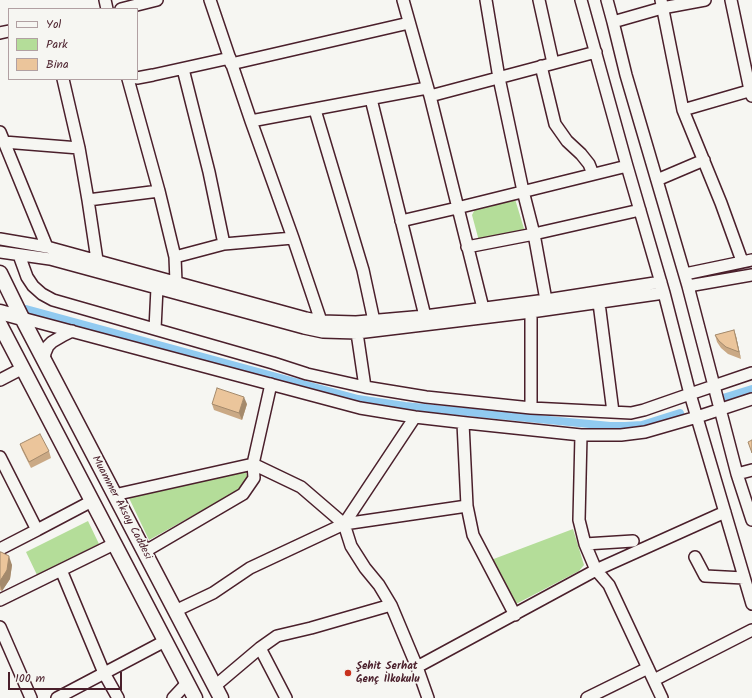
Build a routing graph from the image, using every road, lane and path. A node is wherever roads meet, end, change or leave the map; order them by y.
1 (158, 0) edge
2 (210, 0) edge
3 (403, 0) edge
4 (486, 0) edge
5 (539, 0) edge
6 (581, 0) edge
7 (607, 0) edge
8 (705, 0) edge
9 (731, 0) edge
10 (662, 4) edge
11 (125, 8) edge
12 (614, 22) junction
13 (410, 24) junction
14 (596, 52) junction
15 (230, 61) junction
16 (553, 63) junction
17 (541, 66) junction
18 (183, 69) junction
19 (138, 78) edge
20 (499, 78) junction
21 (63, 80) edge
22 (128, 80) edge
23 (428, 92) junction
24 (751, 92) edge
25 (372, 99) junction
26 (315, 110) junction
27 (684, 110) junction
28 (251, 121) junction
29 (2, 137) edge
30 (78, 148) junction
31 (704, 160) junction
32 (627, 166) junction
33 (593, 174) junction
34 (657, 180) junction
35 (159, 191) junction
36 (523, 191) junction
37 (88, 200) junction
38 (457, 208) junction
39 (640, 210) junction
40 (401, 221) junction
41 (534, 234) junction
42 (293, 238) junction
43 (0, 239) edge
44 (224, 244) junction
45 (47, 247) junction
46 (467, 247) junction
47 (0, 252) edge
48 (19, 255) junction
49 (175, 257) junction
50 (97, 260) junction
51 (747, 260) edge
52 (0, 273) edge
53 (685, 274) junction
54 (752, 275) edge
55 (176, 282) junction
56 (688, 286) junction
57 (663, 287) junction
58 (158, 288) junction
59 (546, 300) junction
60 (598, 303) junction
61 (482, 308) junction
62 (0, 312) edge
63 (531, 312) junction
64 (425, 316) junction
65 (22, 318) junction
66 (321, 321) junction
67 (374, 321) junction
68 (0, 325) edge
69 (155, 329) junction
70 (72, 331) junction
71 (357, 333) junction
72 (44, 360) junction
73 (23, 368) junction
74 (752, 373) edge
75 (0, 380) edge
76 (271, 384) junction
77 (714, 386) junction
78 (365, 387) junction
79 (690, 394) junction
80 (752, 399) edge
81 (531, 408) junction
82 (720, 410) junction
83 (613, 412) junction
84 (415, 417) junction
85 (697, 417) junction
86 (463, 423) junction
87 (581, 435) junction
88 (0, 457) edge
89 (253, 464) junction
90 (752, 470) edge
91 (737, 474) junction
92 (114, 495) junction
93 (92, 501) junction
94 (467, 506) junction
95 (725, 512) junction
96 (752, 520) edge
97 (344, 524) junction
98 (37, 530) junction
99 (633, 541) dead end
100 (114, 544) junction
101 (585, 544) junction
102 (0, 549) edge
103 (144, 552) junction
104 (694, 557) dead end
105 (61, 570) junction
106 (596, 570) junction
107 (744, 578) junction
108 (0, 600) edge
109 (752, 604) edge
110 (391, 605) junction
111 (175, 611) junction
112 (515, 615) junction
113 (0, 627) edge
114 (752, 630) edge
115 (165, 641) junction
116 (260, 648) junction
117 (417, 667) junction
118 (648, 668) junction
119 (104, 673) junction
120 (654, 680) junction
121 (187, 683) junction
122 (218, 692) edge
123 (31, 698) edge
124 (58, 698) edge
125 (118, 698) edge
126 (173, 698) edge
127 (195, 698) edge
128 (286, 698) edge
129 (428, 698) edge
130 (587, 698) edge
131 (662, 698) edge

1 - 11 street
2 - 15 street
3 - 13 street
4 - 20 street
5 - 16 street
6 - 14 street
7 - 12 street
8 - 10 street
9 - 24 street
10 - 12 street
10 - 27 street
12 - 34 street
13 - 15 street
13 - 23 street
14 - 16 street
14 - 32 street
15 - 18 street
15 - 28 street
16 - 17 street
17 - 20 street
17 - 33 street
18 - 19 street
18 - 44 street
20 - 23 street
20 - 36 street
21 - 30 street
22 - 35 street
23 - 25 street
23 - 38 street
24 - 27 street
25 - 26 street
25 - 40 street
26 - 28 street
26 - 67 street
27 - 31 street
28 - 42 street
29 - 30 street
29 - 45 street
30 - 37 street
31 - 34 street
31 - 51 street
32 - 33 street
32 - 39 street
33 - 36 street
34 - 53 street
35 - 37 street
35 - 49 street
36 - 38 street
36 - 41 street
37 - 50 street
38 - 40 street
38 - 46 street
39 - 41 street
39 - 57 street
40 - 64 street
41 - 46 street
41 - 59 street
42 - 44 street
42 - 66 street
43 - 45 street
44 - 49 street
45 - 50 street
46 - 61 street
47 - 48 street
48 - 58 street
48 - 69 street
49 - 55 street
50 - 55 street
51 - 53 street
52 - 65 main road, Muammer Aksoy Caddesi
53 - 56 street
54 - 56 street
55 - 66 street
56 - 77 street
57 - 59 street
57 - 60 street
57 - 79 street
58 - 69 street
58 - 71 street
59 - 61 street
60 - 63 street
60 - 83 street
61 - 64 street
62 - 65 main road
63 - 71 street
63 - 81 street
64 - 67 street
65 - 70 street
65 - 72 main road, Muammer Aksoy Caddesi
66 - 67 street
68 - 73 main road, Muammer Aksoy Caddesi
69 - 78 street
70 - 72 street
70 - 76 street
71 - 78 street
72 - 92 main road, Muammer Aksoy Caddesi
73 - 75 street
73 - 93 main road, Muammer Aksoy Caddesi
74 - 77 street
76 - 84 street
76 - 89 street
77 - 79 street
77 - 82 street
78 - 81 street
79 - 83 street
79 - 85 street
80 - 82 street
81 - 83 street
82 - 85 street
82 - 91 street
84 - 86 street
84 - 97 street
85 - 87 street
85 - 95 street
86 - 87 street
86 - 94 street
87 - 101 street
88 - 98 street
89 - 92 street
89 - 97 street
89 - 103 street
90 - 91 street
91 - 96 street
92 - 103 main road, Muammer Aksoy Caddesi
93 - 98 street
93 - 100 main road, Muammer Aksoy Caddesi
94 - 97 street
94 - 112 street
95 - 106 street
95 - 107 street
97 - 110 street
97 - 111 street
98 - 102 street
99 - 101 street
100 - 105 street
100 - 115 main road, Muammer Aksoy Caddesi
101 - 106 street
103 - 111 main road, Muammer Aksoy Caddesi
104 - 107 street
105 - 108 street
105 - 119 street
106 - 112 street
106 - 118 street
107 - 109 street
110 - 116 street
110 - 117 street
111 - 122 main road, Muammer Aksoy Caddesi
112 - 117 street
113 - 123 street
114 - 120 street
115 - 119 street
115 - 121 main road, Muammer Aksoy Caddesi
116 - 122 street
116 - 128 street
117 - 129 street
118 - 120 street
118 - 130 street
119 - 124 street
119 - 125 street
120 - 131 street
121 - 126 street
121 - 127 main road, Muammer Aksoy Caddesi

